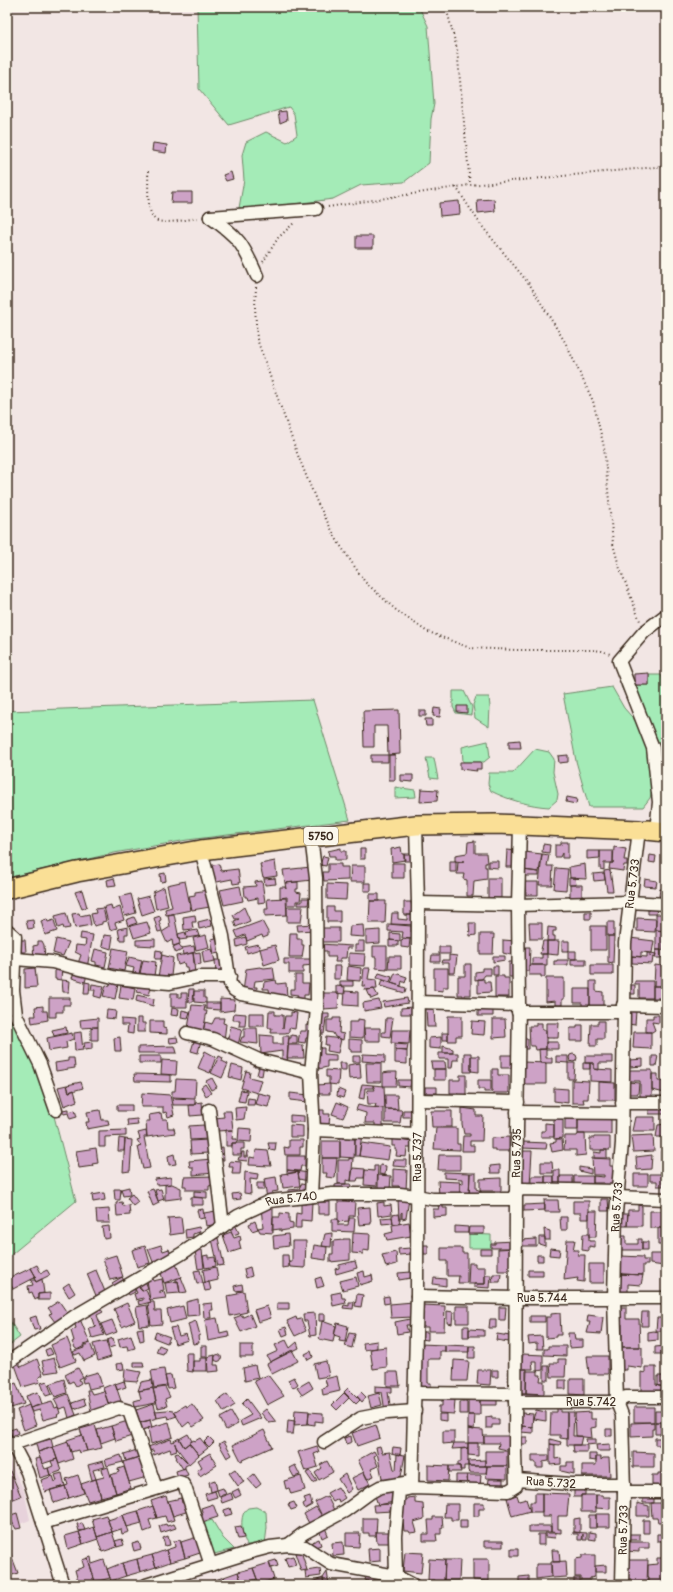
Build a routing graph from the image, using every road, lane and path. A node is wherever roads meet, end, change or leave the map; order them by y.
1 (446, 7) edge
2 (666, 166) edge
3 (148, 171) dead end
4 (470, 185) junction
5 (456, 187) junction
6 (316, 209) junction
7 (210, 217) junction
8 (257, 276) junction
9 (666, 615) edge
10 (644, 632) junction
11 (619, 661) junction
12 (416, 825) junction
13 (520, 825) junction
14 (652, 831) edge
15 (311, 837) junction
16 (201, 850) junction
17 (7, 889) edge
18 (629, 902) junction
19 (418, 903) junction
20 (666, 904) edge
21 (518, 905) junction
22 (7, 930) edge
23 (15, 959) junction
24 (230, 977) junction
25 (418, 1002) junction
26 (666, 1006) edge
27 (317, 1008) junction
28 (623, 1008) junction
29 (518, 1009) junction
30 (187, 1032) dead end
31 (311, 1073) junction
32 (418, 1100) junction
33 (666, 1103) edge
34 (517, 1107) junction
35 (622, 1108) junction
36 (56, 1110) dead end
37 (209, 1110) dead end
38 (314, 1130) junction
39 (417, 1134) junction
40 (516, 1193) junction
41 (617, 1194) junction
42 (311, 1196) junction
43 (417, 1196) junction
44 (666, 1199) edge
45 (223, 1226) junction
46 (417, 1296) junction
47 (516, 1298) junction
48 (614, 1298) junction
49 (666, 1298) edge
50 (7, 1363) edge
51 (414, 1393) junction
52 (666, 1397) edge
53 (515, 1398) junction
54 (617, 1402) junction
55 (415, 1411) junction
56 (324, 1442) dead end
57 (8, 1443) edge
58 (517, 1480) junction
59 (412, 1485) junction
60 (156, 1488) junction
61 (624, 1488) junction
62 (666, 1492) edge
63 (43, 1523) junction
64 (288, 1545) junction
65 (210, 1564) junction
66 (396, 1576) junction
67 (410, 1584) edge
68 (63, 1585) edge
69 (146, 1585) edge
70 (622, 1585) edge

1 - 4 path
2 - 4 path
3 - 7 path
4 - 5 path
5 - 6 path
5 - 10 path
6 - 7 street
6 - 8 path
7 - 8 street
8 - 11 path
9 - 10 street
10 - 11 street
11 - 14 street, Rua 5.733
12 - 13 main road, 5750
12 - 15 main road, 5750
12 - 19 street, Rua 5.737
13 - 14 main road, 5750
13 - 21 street, Rua 5.735
14 - 18 street, Rua 5.733
15 - 16 main road, 5750
15 - 27 street
16 - 17 main road, 5750
16 - 24 street
18 - 20 street
18 - 21 street
18 - 28 street, Rua 5.733
19 - 21 street
19 - 25 street, Rua 5.737
21 - 29 street, Rua 5.735
22 - 23 street
23 - 24 street
23 - 36 street
24 - 27 street
25 - 29 street
25 - 32 street, Rua 5.737
26 - 28 street
27 - 31 street
28 - 29 street
28 - 35 street, Rua 5.733
29 - 34 street, Rua 5.735
30 - 31 street
31 - 38 street
32 - 34 street
32 - 39 street, Rua 5.737
33 - 35 street
34 - 35 street
34 - 40 street, Rua 5.735
35 - 41 street, Rua 5.733
37 - 45 street
38 - 39 street
38 - 42 street
39 - 43 street, Rua 5.737
40 - 41 street, Rua 5.740
40 - 43 street, Rua 5.740
40 - 47 street, Rua 5.735
41 - 44 street, Rua 5.740
41 - 48 street, Rua 5.733
42 - 43 street, Rua 5.740
42 - 45 street, Rua 5.740
43 - 46 street, Rua 5.737
45 - 50 street, Rua 5.740
46 - 47 street, Rua 5.744
46 - 51 street, Rua 5.737
47 - 48 street, Rua 5.744
47 - 53 street, Rua 5.735
48 - 49 street, Rua 5.744
48 - 54 street, Rua 5.733
51 - 53 street, Rua 5.742
51 - 55 street, Rua 5.737
52 - 54 street, Rua 5.742
53 - 54 street, Rua 5.742
53 - 58 street, Rua 5.735
54 - 61 street, Rua 5.733
55 - 56 street
55 - 59 street, Rua 5.737
57 - 60 street
57 - 63 street
58 - 59 street, Rua 5.732
58 - 61 street, Rua 5.732
59 - 64 street, Rua 5.732
59 - 66 street
60 - 63 street
60 - 65 street
61 - 62 street, Rua 5.732
61 - 70 street, Rua 5.733
63 - 68 street
64 - 65 street
64 - 66 street
65 - 69 street
66 - 67 street

